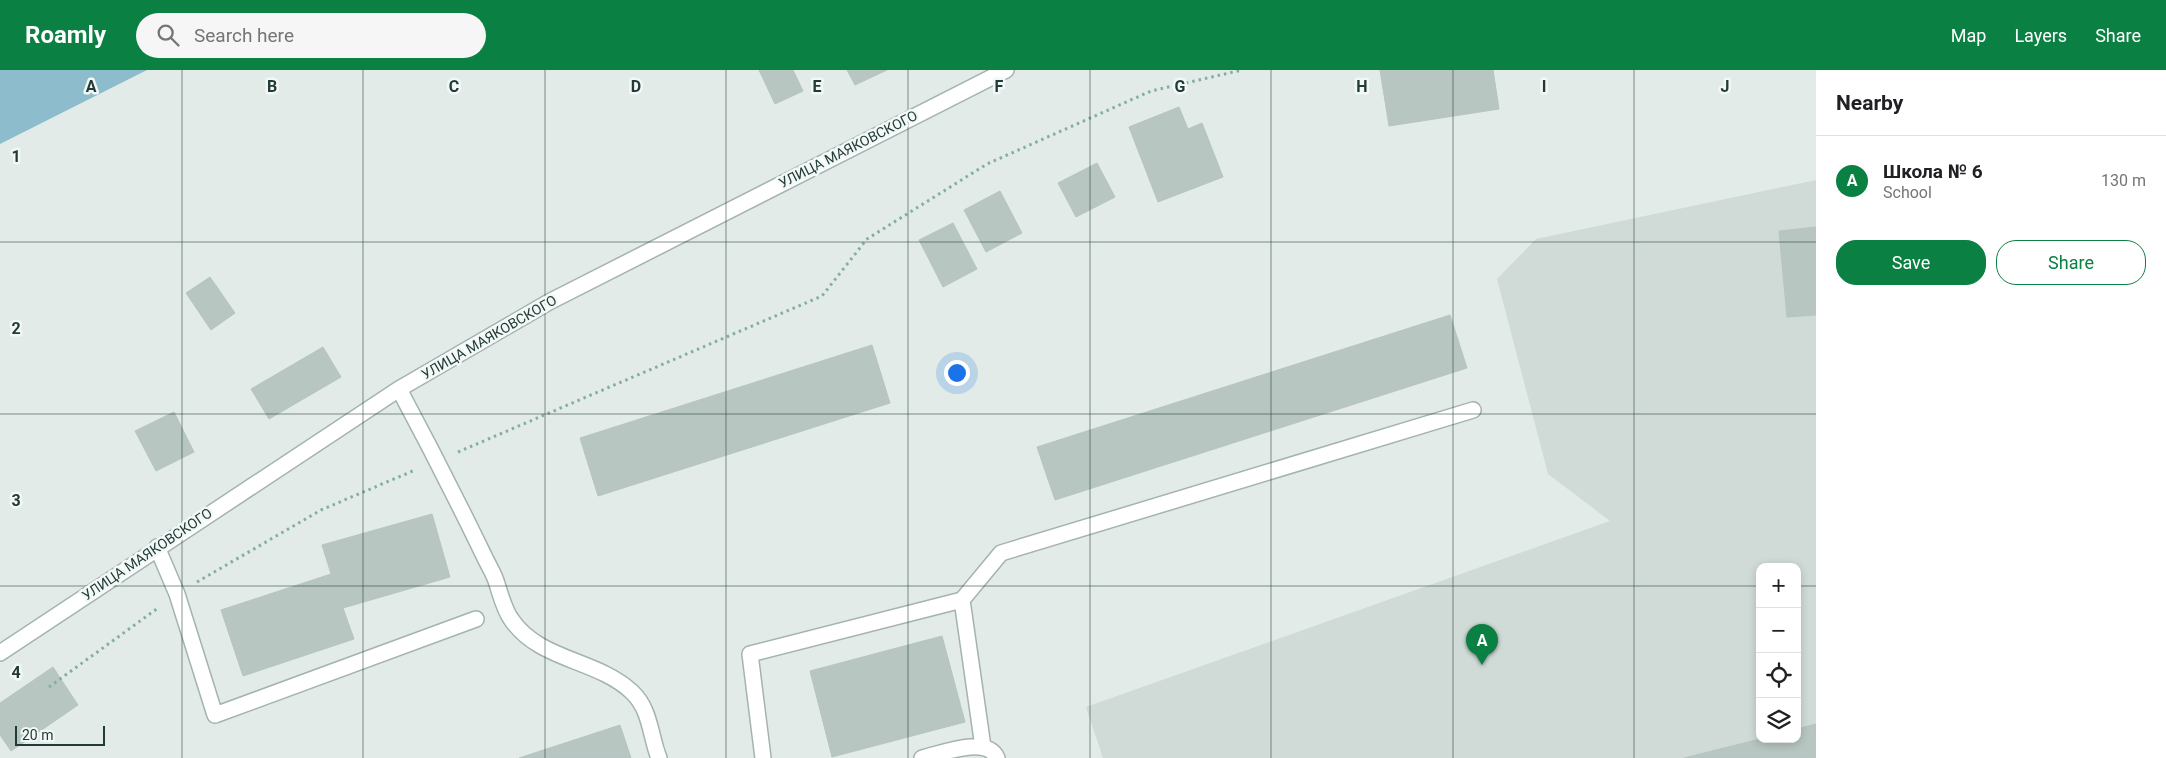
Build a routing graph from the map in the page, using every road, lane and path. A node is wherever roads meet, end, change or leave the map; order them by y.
1 (1006, 70) edge
2 (1242, 70) edge
3 (399, 389) junction
4 (1473, 410) dead end
5 (438, 461) junction
6 (157, 548) junction
7 (177, 594) junction
8 (962, 600) junction
9 (476, 619) dead end
10 (0, 653) edge
11 (50, 687) dead end
12 (983, 747) junction
13 (659, 758) edge
14 (763, 758) edge
15 (922, 758) edge
16 (997, 758) edge

1 - 3 street, УЛИЦА МАЯКОВСКОГО
2 - 5 path
3 - 5 street
3 - 6 street, УЛИЦА МАЯКОВСКОГО
4 - 8 street
5 - 7 path
5 - 13 street
6 - 7 street
6 - 10 street, УЛИЦА МАЯКОВСКОГО
7 - 9 street
7 - 11 path
8 - 12 street
8 - 14 street
12 - 15 street
12 - 16 street

